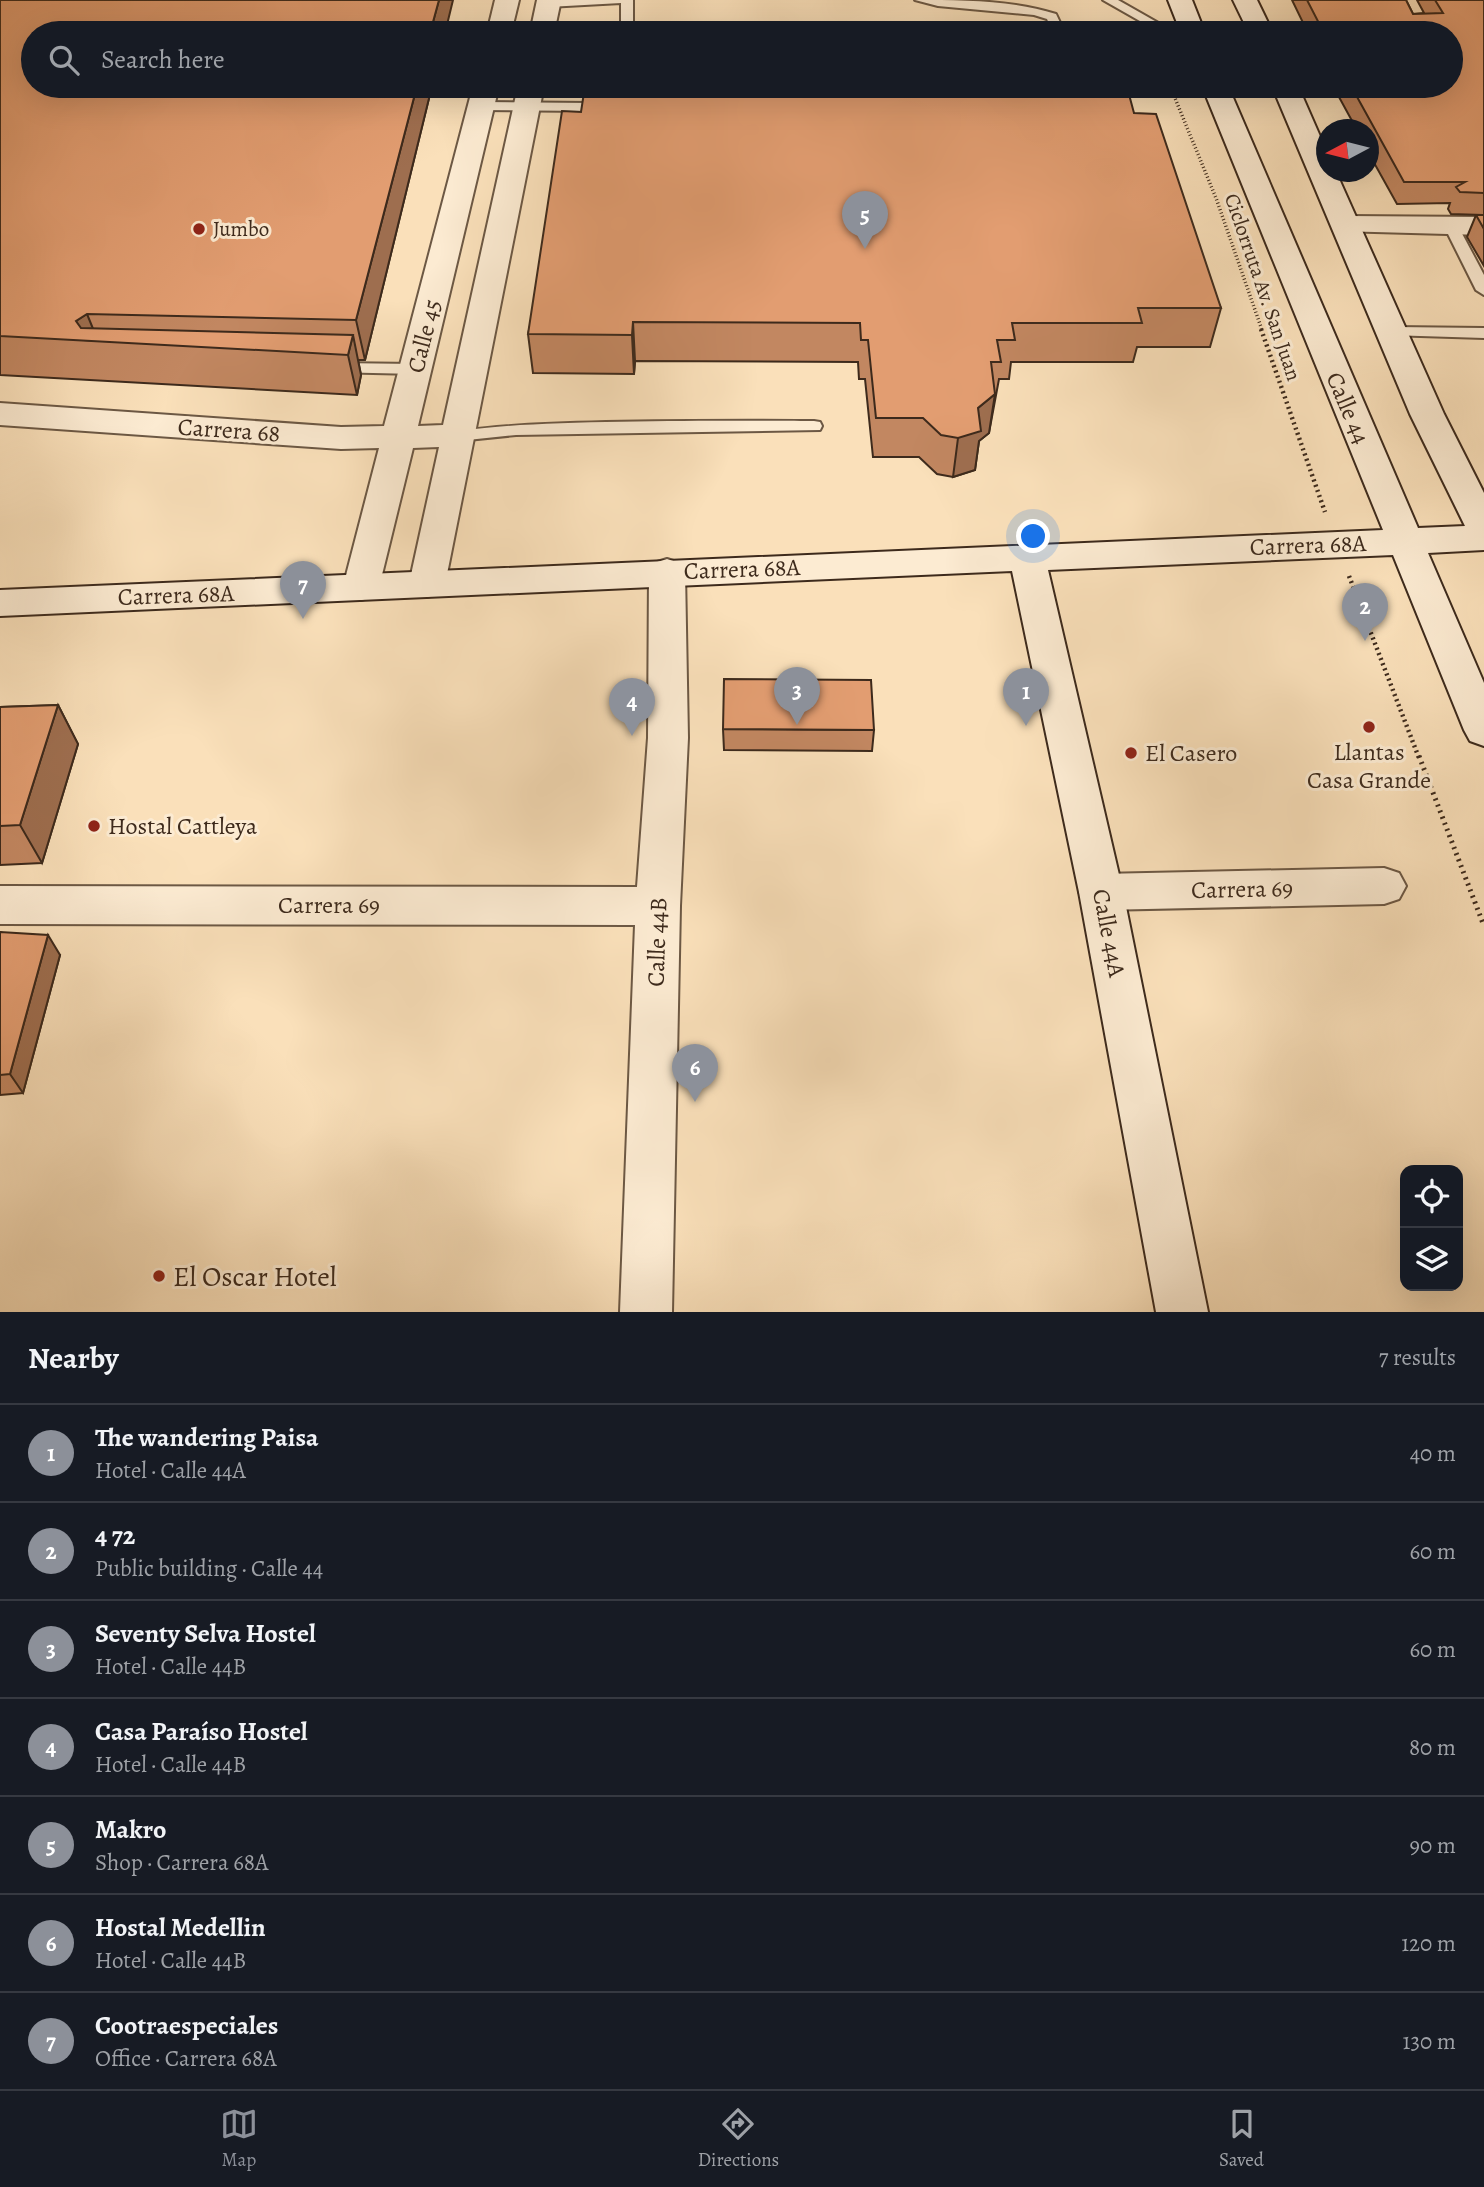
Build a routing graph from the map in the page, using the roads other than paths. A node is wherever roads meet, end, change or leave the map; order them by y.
1 (507, 0) edge
2 (619, 0) edge
3 (627, 0) edge
4 (921, 0) edge
5 (1109, 0) edge
6 (1180, 0) edge
7 (1245, 0) edge
8 (548, 2) edge
9 (502, 21) edge
10 (544, 21) edge
11 (627, 21) edge
12 (1054, 21) edge
13 (1148, 21) edge
14 (1188, 21) edge
15 (1255, 21) edge
16 (483, 98) edge
17 (529, 98) edge
18 (545, 98) edge
19 (621, 98) edge
20 (1219, 98) edge
21 (1290, 98) edge
22 (1348, 225) junction
23 (1451, 226) junction
24 (1484, 226) edge
25 (1484, 290) edge
26 (1394, 332) junction
27 (1484, 333) edge
28 (321, 367) edge
29 (416, 369) junction
30 (0, 414) edge
31 (814, 426) dead end
32 (458, 436) junction
33 (398, 438) junction
34 (1484, 528) edge
35 (1484, 537) edge
36 (1405, 541) junction
37 (1027, 556) junction
38 (667, 572) junction
39 (428, 584) junction
40 (362, 587) junction
41 (0, 603) edge
42 (1484, 730) edge
43 (1384, 886) dead end
44 (1101, 892) junction
45 (0, 905) edge
46 (658, 906) junction
47 (646, 1312) edge
48 (1182, 1312) edge

1 - 9 street
2 - 8 lane
3 - 11 lane
4 - 12 lane
5 - 13 lane
6 - 14 street
7 - 15 street
8 - 10 street
16 - 29 street, Calle 45
17 - 32 street
18 - 19 lane
20 - 36 street, Calle 44
21 - 22 street
22 - 23 street
22 - 26 street
23 - 24 street
23 - 25 lane
26 - 27 lane
26 - 34 street
28 - 29 lane
29 - 33 street, Calle 45
30 - 33 street, Carrera 68
31 - 32 lane
32 - 33 street, Carrera 68
32 - 39 street
33 - 40 street, Calle 45
35 - 36 street, Carrera 68A
36 - 37 street, Carrera 68A
36 - 42 street, Calle 44
37 - 38 street, Carrera 68A
37 - 44 street, Calle 44A
38 - 39 street, Carrera 68A
38 - 46 street, Calle 44B
39 - 40 street, Carrera 68A
40 - 41 street, Carrera 68A
43 - 44 street, Carrera 69
44 - 48 street, Calle 44A
45 - 46 street, Carrera 69
46 - 47 street, Calle 44B

